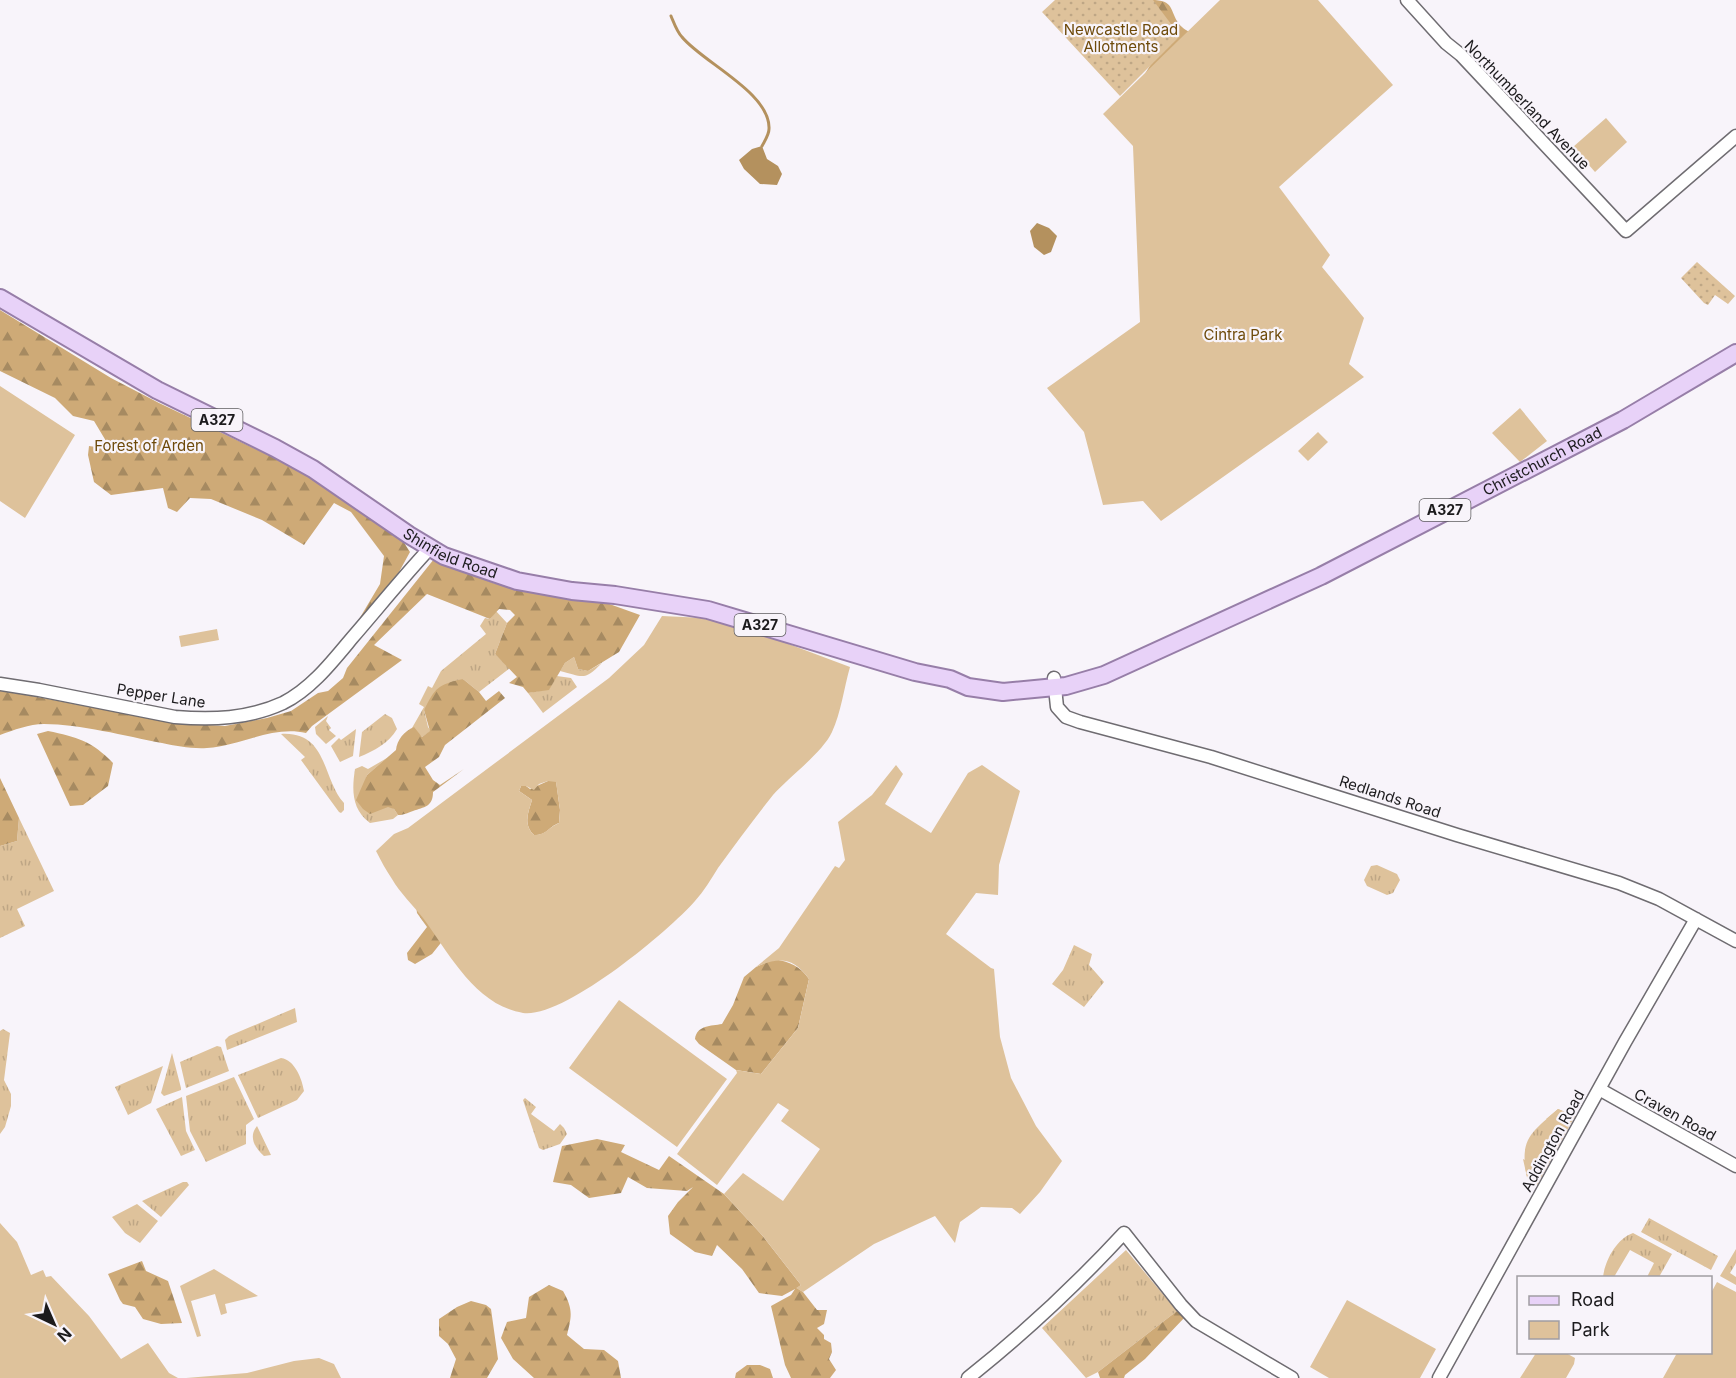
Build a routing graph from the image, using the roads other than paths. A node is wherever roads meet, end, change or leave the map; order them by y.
1 (1407, 0) edge
2 (1736, 136) edge
3 (0, 298) edge
4 (1736, 353) edge
5 (430, 548) junction
6 (1055, 683) junction
7 (0, 684) edge
8 (1696, 919) junction
9 (1736, 941) edge
10 (1599, 1089) junction
11 (1736, 1166) edge
12 (968, 1378) edge
13 (1292, 1378) edge
14 (1438, 1378) edge

1 - 2 street, Northumberland Avenue
3 - 5 main road, Shinfield Road / A327
4 - 6 main road, Christchurch Road / A327
5 - 6 main road, Shinfield Road / A327
5 - 7 street, Pepper Lane
6 - 8 street, Redlands Road
8 - 9 street, Redlands Road
8 - 10 street, Addington Road
10 - 11 street, Craven Road
10 - 14 street, Addington Road
12 - 13 street

